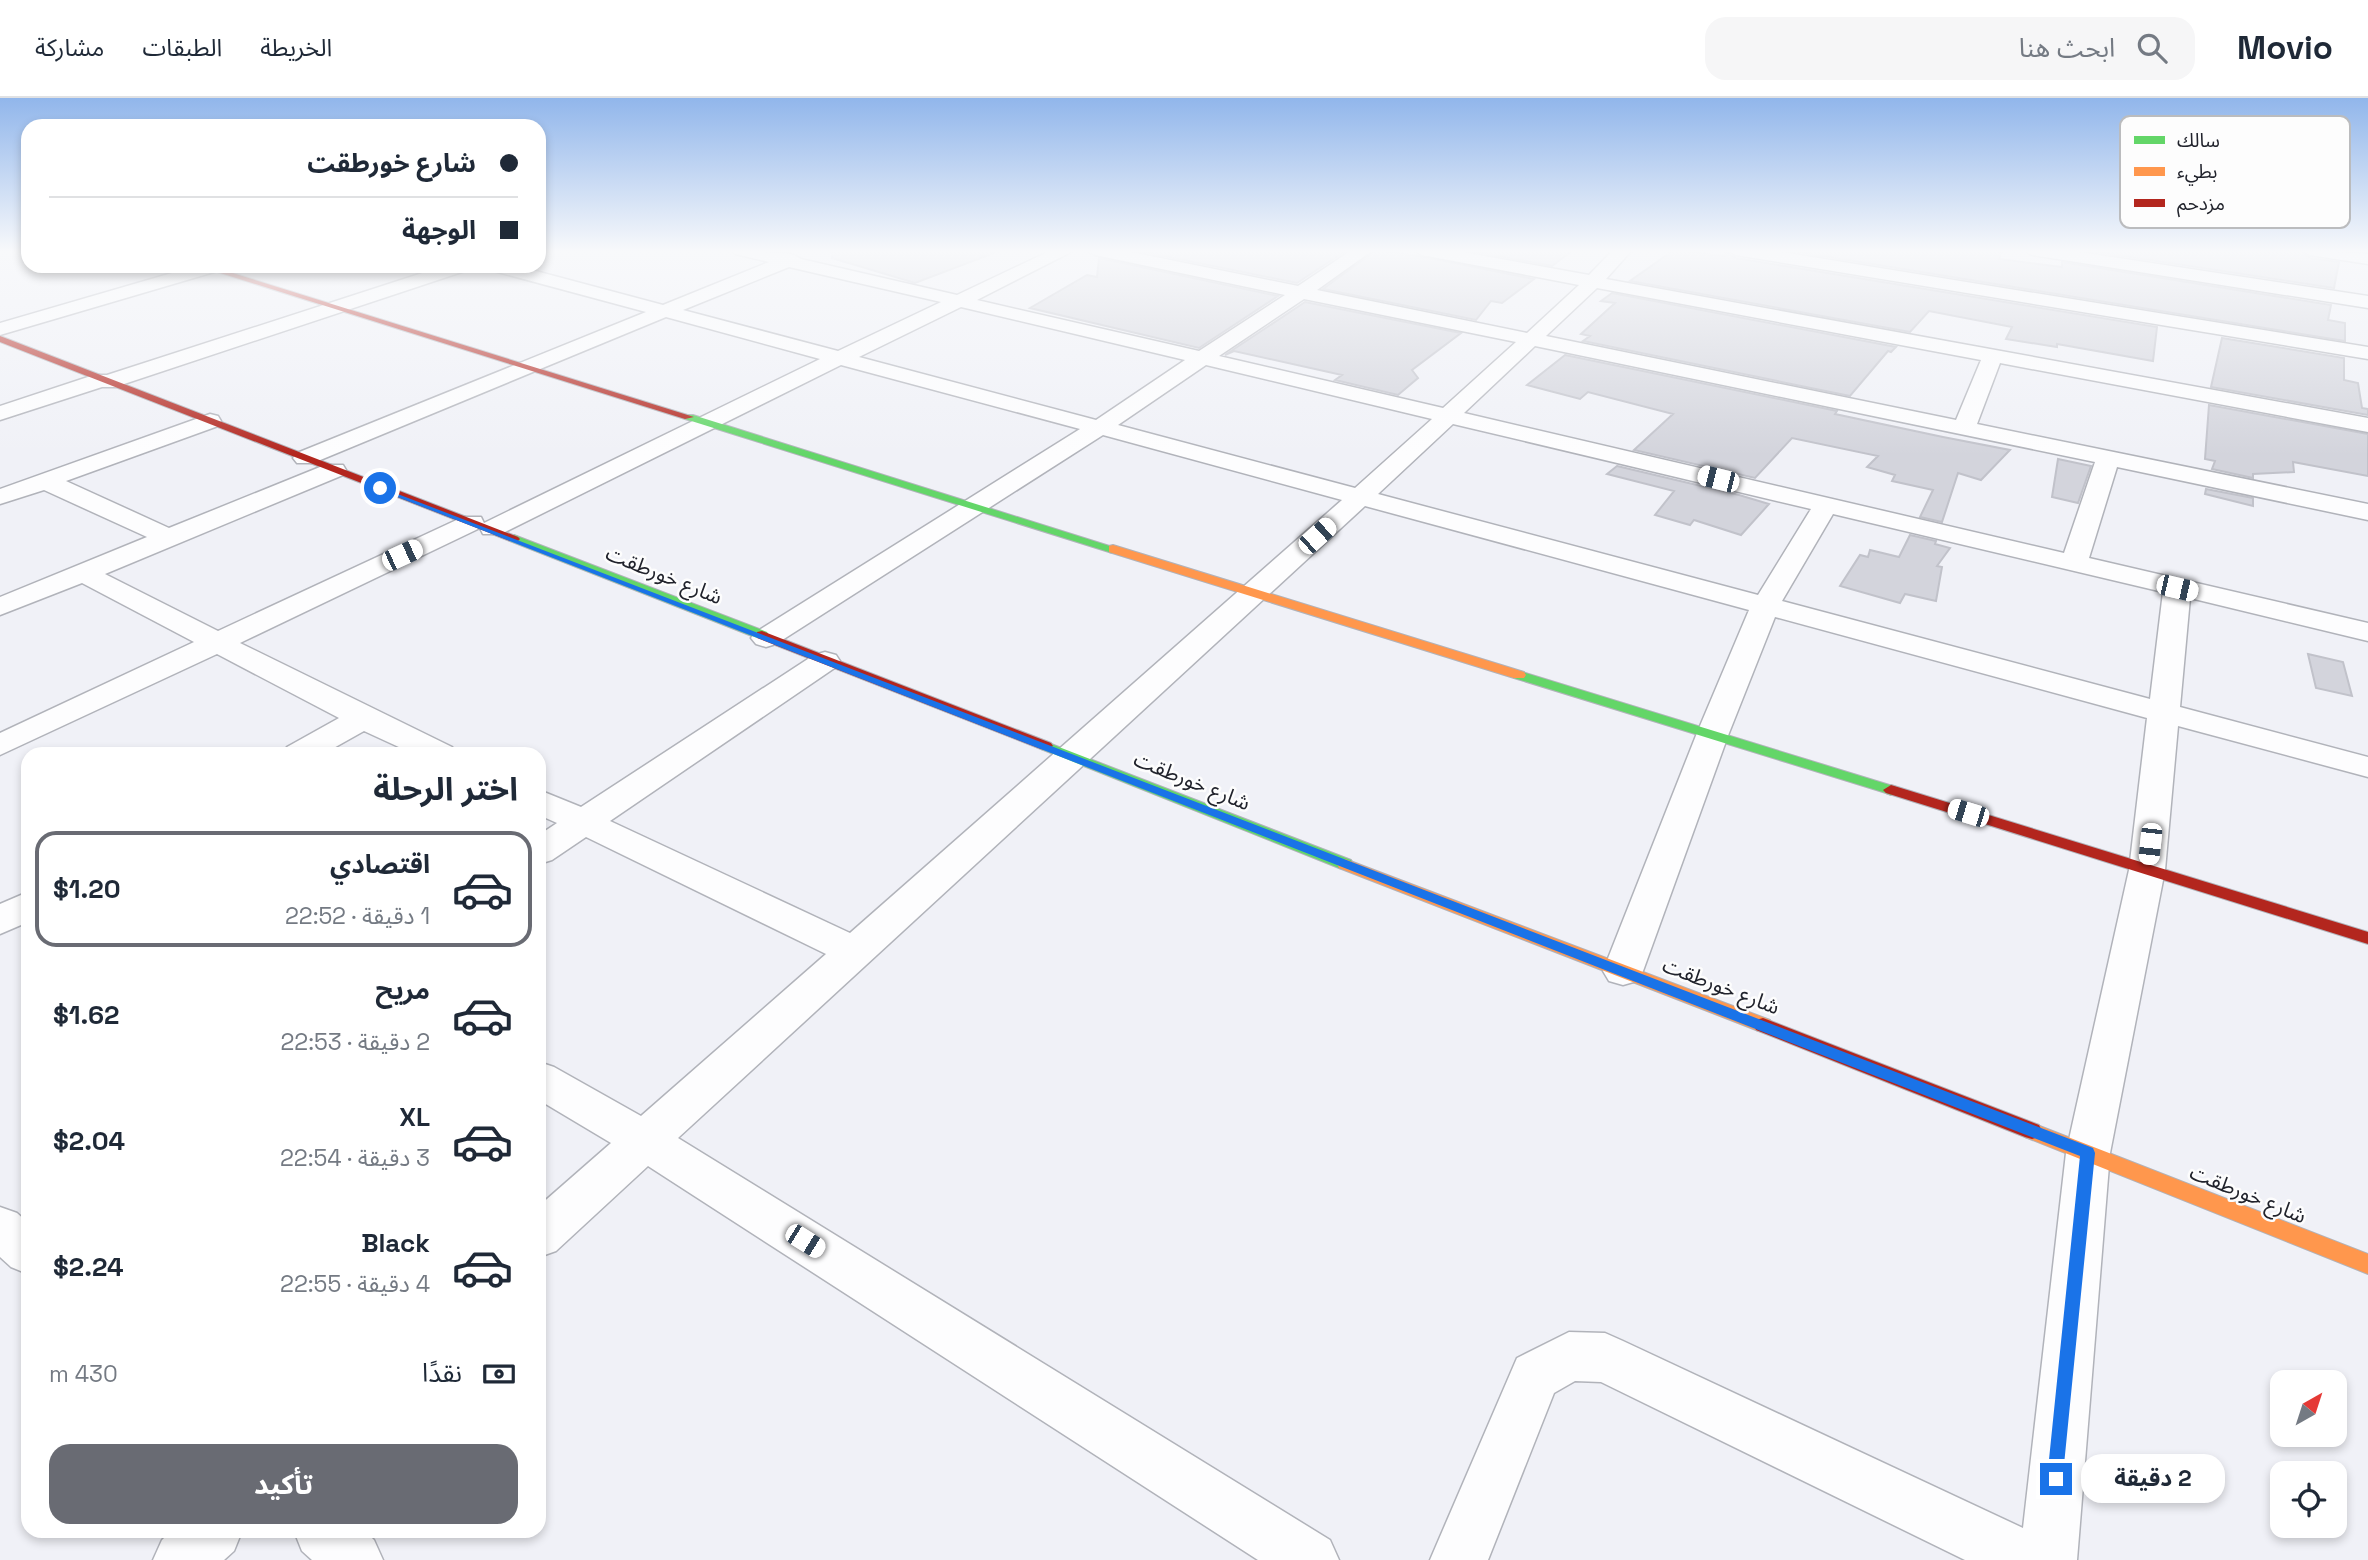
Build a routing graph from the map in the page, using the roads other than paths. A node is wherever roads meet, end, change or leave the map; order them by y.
1 (59, 318) edge
2 (300, 318) edge
3 (375, 318) edge
4 (644, 318) edge
5 (694, 318) edge
6 (928, 318) edge
7 (1032, 318) edge
8 (1263, 318) edge
9 (1427, 318) edge
10 (1554, 318) edge
11 (1792, 318) edge
12 (2155, 318) edge
13 (2, 338) edge
14 (1531, 339) junction
15 (2368, 353) edge
16 (1993, 355) junction
17 (1204, 358) junction
18 (841, 359) junction
19 (525, 367) junction
20 (104, 381) junction
21 (0, 413) edge
22 (1448, 415) junction
23 (210, 421) junction
24 (705, 422) junction
25 (2368, 425) edge
26 (1964, 428) junction
27 (1097, 429) junction
28 (304, 458) junction
29 (2108, 458) junction
30 (334, 470) junction
31 (45, 481) junction
32 (0, 497) edge
33 (1358, 499) junction
34 (1826, 504) junction
35 (974, 505) junction
36 (2368, 512) edge
37 (482, 526) junction
38 (169, 538) junction
39 (2074, 564) junction
40 (83, 573) junction
41 (2177, 588) junction
42 (1255, 592) junction
43 (0, 607) edge
44 (1765, 607) junction
45 (2368, 632) edge
46 (766, 638) junction
47 (216, 643) junction
48 (825, 661) junction
49 (2164, 714) junction
50 (363, 718) junction
51 (1713, 733) junction
52 (0, 745) edge
53 (311, 747) edge
54 (425, 747) edge
55 (1073, 756) junction
56 (2368, 767) edge
57 (546, 804) edge
58 (586, 823) junction
59 (546, 848) edge
60 (2147, 870) junction
61 (21, 909) edge
62 (0, 921) edge
63 (2368, 938) edge
64 (857, 952) junction
65 (1623, 971) junction
66 (546, 1083) edge
67 (644, 1140) junction
68 (2088, 1153) junction
69 (0, 1228) edge
70 (546, 1230) edge
71 (21, 1246) edge
72 (2368, 1264) edge
73 (207, 1538) edge
74 (330, 1538) edge
75 (182, 1560) edge
76 (354, 1560) edge
77 (1310, 1560) edge
78 (1459, 1560) edge
79 (2027, 1560) edge
80 (2048, 1560) edge

1 - 13 street
2 - 20 street
3 - 19 street
4 - 19 street
5 - 18 street
6 - 18 street
7 - 17 street
8 - 17 street
9 - 14 street
10 - 14 street
11 - 16 street
12 - 15 street
13 - 20 street, شارع خورطقت
14 - 22 street
14 - 26 street
16 - 25 street
16 - 26 street
17 - 22 street
17 - 27 street
18 - 24 street
18 - 27 street
19 - 24 street
19 - 28 street
20 - 21 street
20 - 23 street, شارع خورطقت
22 - 33 street
22 - 34 street
23 - 28 street, شارع خورطقت
23 - 31 street
24 - 35 street
24 - 37 street
26 - 29 street
27 - 33 street
27 - 35 street
28 - 30 street, شارع خورطقت
29 - 36 street
29 - 39 street
30 - 37 street, شارع خورطقت
30 - 38 street
31 - 32 street
31 - 38 street
33 - 42 street
33 - 44 street
34 - 39 street
34 - 44 street
35 - 42 street
35 - 46 street
37 - 46 street, شارع خورطقت
37 - 47 street
38 - 40 street
39 - 41 street
40 - 43 street
40 - 47 street
41 - 45 street
41 - 49 street
42 - 51 street
42 - 55 street
44 - 49 street
44 - 51 street
46 - 48 street, شارع خورطقت
47 - 50 street
47 - 52 street
48 - 55 street, شارع خورطقت
48 - 58 street
49 - 56 street
49 - 60 street
50 - 53 street
50 - 54 street
51 - 60 street
51 - 65 street
55 - 64 street
55 - 65 street, شارع خورطقت
57 - 58 street
58 - 59 street
58 - 64 street
60 - 63 street
60 - 68 street
61 - 62 street
64 - 67 street
65 - 68 street, شارع خورطقت
66 - 67 street
67 - 70 street
67 - 77 street
68 - 72 street, شارع خورطقت
68 - 80 street
69 - 71 street
73 - 75 street
74 - 76 street
78 - 79 street

